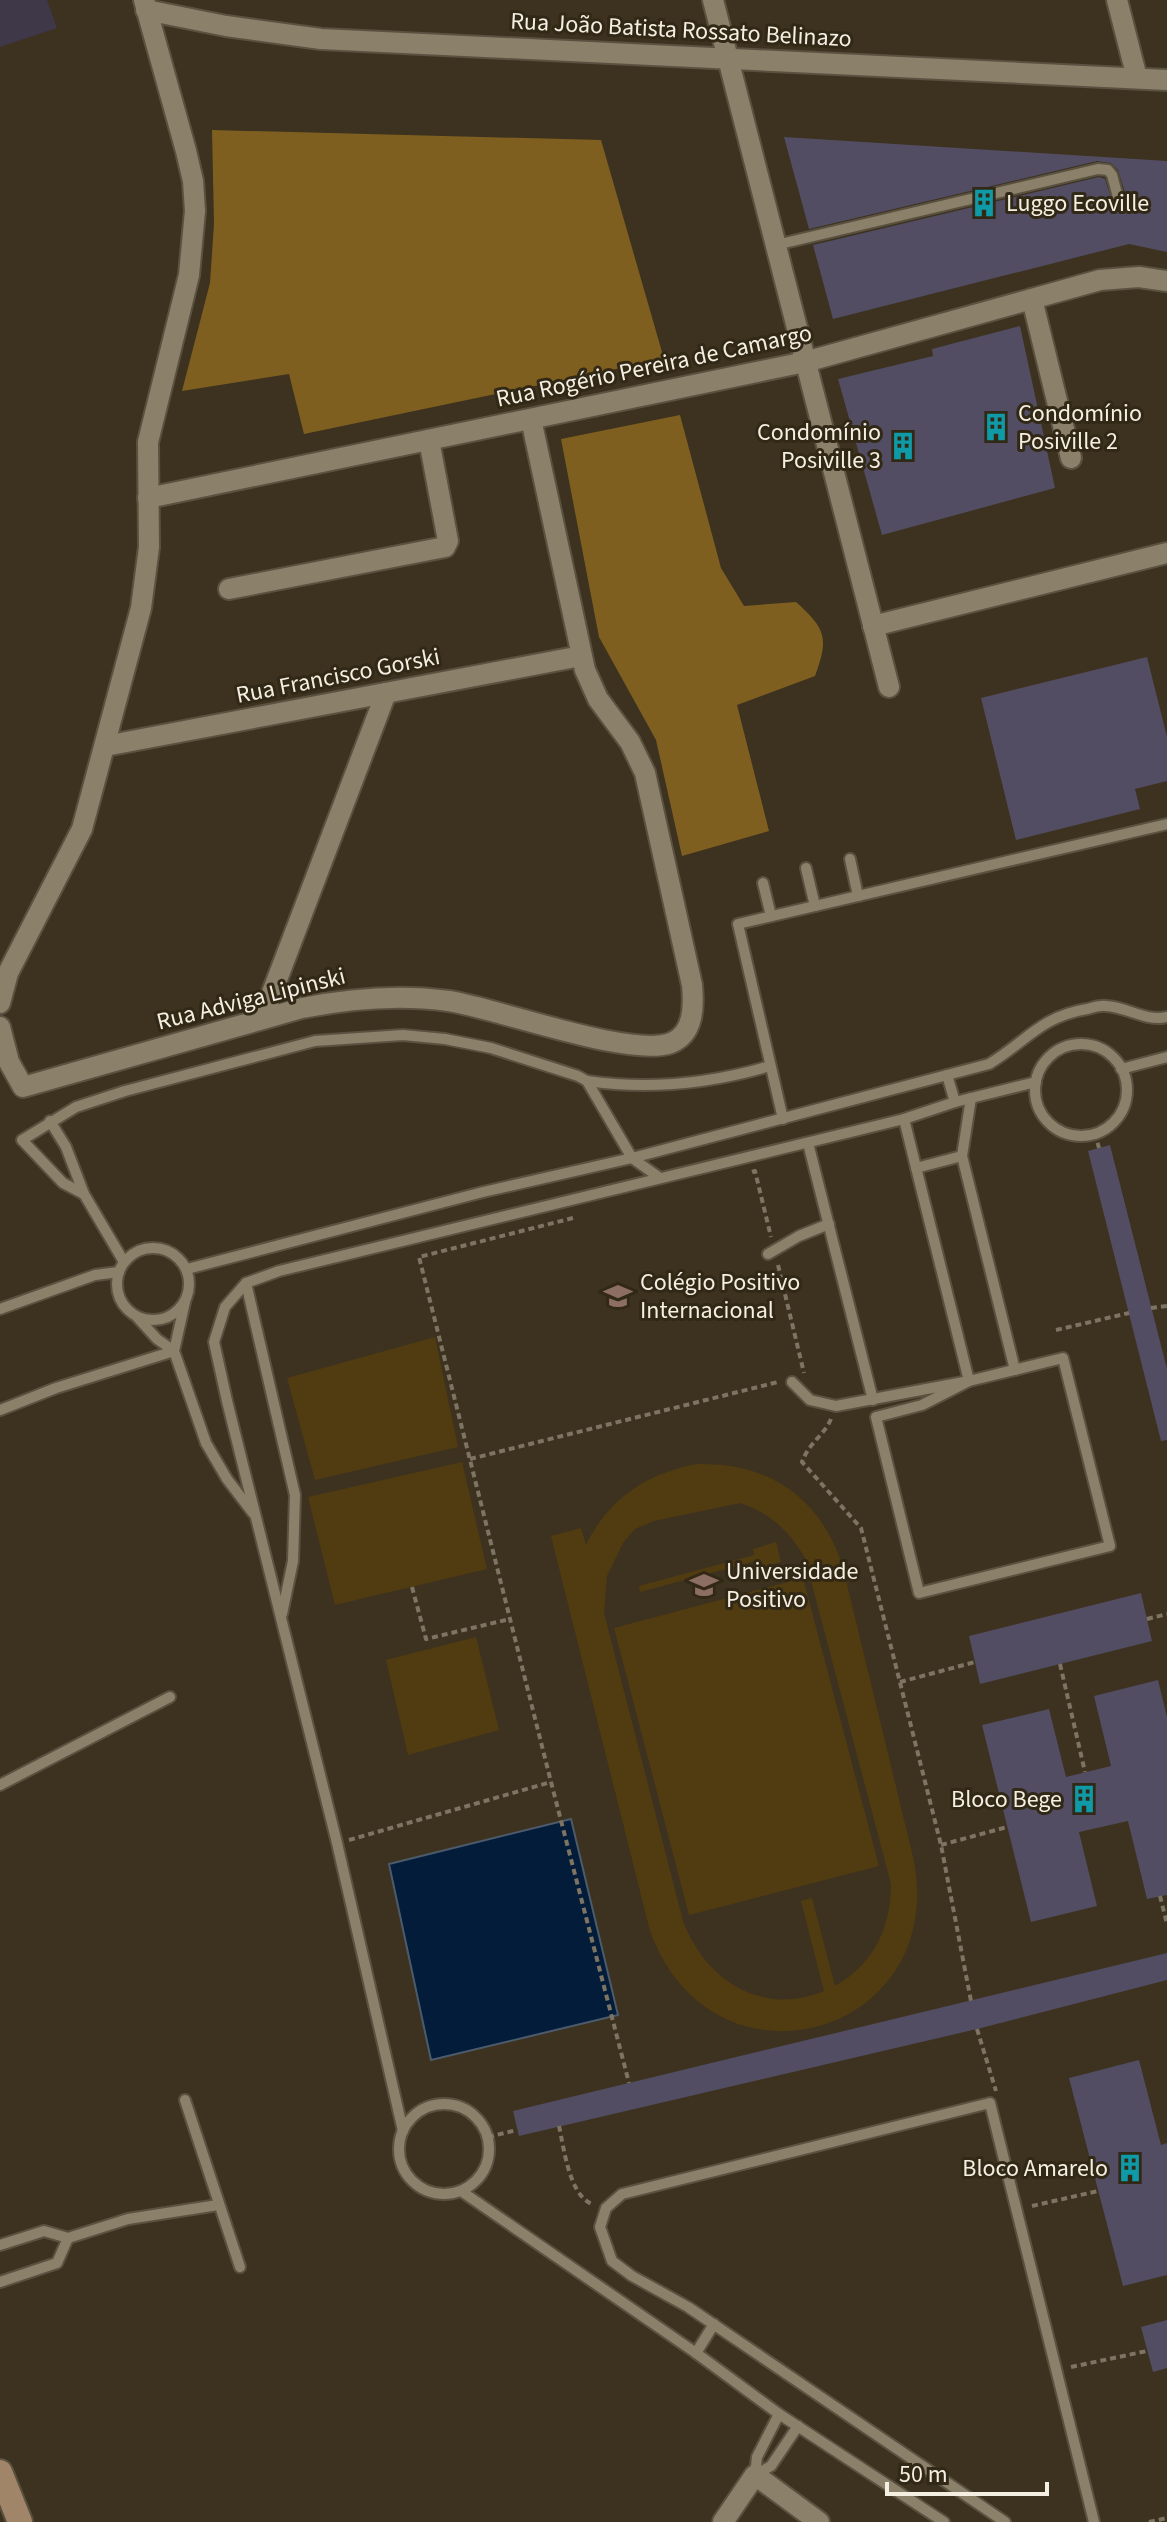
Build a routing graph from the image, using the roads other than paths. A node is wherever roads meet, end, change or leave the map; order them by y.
1 (713, 0) edge
2 (1117, 0) edge
3 (145, 5) edge
4 (728, 59) junction
5 (1137, 78) junction
6 (1167, 80) edge
7 (1119, 201) dead end
8 (776, 245) junction
9 (1167, 281) edge
10 (1032, 299) junction
11 (805, 362) junction
12 (531, 419) junction
13 (429, 440) junction
14 (1071, 458) dead end
15 (148, 498) junction
16 (1167, 553) edge
17 (229, 589) dead end
18 (873, 626) junction
19 (581, 656) junction
20 (889, 687) dead end
21 (386, 693) junction
22 (105, 746) junction
23 (1167, 824) edge
24 (850, 859) dead end
25 (806, 868) dead end
26 (763, 883) dead end
27 (858, 896) junction
28 (815, 906) junction
29 (771, 916) junction
30 (0, 1003) edge
31 (1167, 1017) edge
32 (262, 1019) junction
33 (0, 1027) edge
34 (1167, 1057) edge
35 (770, 1066) junction
36 (1121, 1069) junction
37 (947, 1075) junction
38 (587, 1081) junction
39 (1036, 1082) junction
40 (971, 1098) junction
41 (955, 1102) junction
42 (783, 1119) junction
43 (904, 1119) junction
44 (50, 1121) junction
45 (808, 1143) junction
46 (962, 1156) junction
47 (632, 1158) junction
48 (916, 1168) junction
49 (660, 1178) junction
50 (84, 1194) junction
51 (829, 1224) junction
52 (771, 1252) road end
53 (122, 1267) junction
54 (187, 1269) junction
55 (246, 1283) junction
56 (185, 1302) junction
57 (0, 1309) edge
58 (136, 1316) junction
59 (174, 1351) junction
60 (1015, 1370) junction
61 (792, 1379) road end
62 (969, 1381) junction
63 (873, 1400) junction
64 (0, 1410) edge
65 (256, 1518) junction
66 (282, 1617) junction
67 (170, 1697) dead end
68 (0, 1785) edge
69 (185, 2100) dead end
70 (403, 2131) junction
71 (461, 2191) junction
72 (218, 2205) junction
73 (68, 2238) junction
74 (0, 2245) edge
75 (240, 2267) dead end
76 (0, 2282) edge
77 (714, 2324) junction
78 (696, 2353) junction
79 (779, 2414) junction
80 (798, 2426) junction
81 (0, 2472) edge
82 (755, 2475) junction
83 (20, 2522) edge
84 (723, 2522) edge
85 (819, 2522) edge
86 (944, 2522) edge
87 (1005, 2522) edge
88 (1094, 2522) edge

1 - 4 street
2 - 5 street
3 - 4 street, Rua João Batista Rossato Belinazo
3 - 15 street
4 - 5 street, Rua João Batista Rossato Belinazo
4 - 8 street
5 - 6 street, Rua João Batista Rossato Belinazo
7 - 8 lane
8 - 11 street
9 - 10 street, Rua Rogério Pereira de Camargo
10 - 11 street, Rua Rogério Pereira de Camargo
10 - 14 street
11 - 12 street, Rua Rogério Pereira de Camargo
11 - 18 street
12 - 13 street, Rua Rogério Pereira de Camargo
12 - 19 street
13 - 15 street, Rua Rogério Pereira de Camargo
13 - 17 street
15 - 22 street
16 - 18 street
18 - 20 street
19 - 21 street, Rua Francisco Gorski
19 - 32 street, Rua Adviga Lipinski
21 - 22 street, Rua Francisco Gorski
21 - 32 street
22 - 30 street
23 - 27 lane
24 - 27 lane
25 - 28 lane
26 - 29 lane
27 - 28 lane
28 - 29 lane
29 - 35 lane
31 - 37 lane
32 - 33 street, Rua Adviga Lipinski
34 - 36 lane
35 - 38 lane
35 - 42 lane
36 - 39 lane
36 - 39 lane
37 - 41 lane
37 - 42 lane
38 - 44 lane
38 - 47 lane
39 - 40 lane
40 - 41 lane
40 - 46 lane
41 - 43 lane
42 - 47 lane
43 - 45 lane
43 - 48 lane
44 - 50 lane
44 - 50 lane
45 - 49 lane
45 - 51 lane
46 - 48 lane
46 - 60 lane
47 - 49 lane
47 - 54 lane
48 - 62 lane
49 - 55 lane
50 - 53 lane
51 - 52 lane
51 - 63 lane
53 - 54 lane
53 - 57 lane
53 - 58 lane
54 - 56 lane
55 - 65 lane
55 - 66 lane
56 - 58 lane
56 - 59 lane
58 - 59 lane
59 - 64 lane
59 - 65 lane
60 - 62 lane
60 - 62 lane
61 - 63 lane
62 - 63 lane
65 - 66 lane
66 - 70 lane
67 - 68 lane
69 - 72 lane
70 - 71 lane
70 - 71 lane
71 - 78 lane
72 - 73 lane
72 - 75 lane
73 - 74 lane
73 - 76 lane
77 - 78 lane
77 - 87 lane
77 - 88 lane
78 - 79 lane
79 - 80 lane
79 - 82 lane
80 - 82 lane
80 - 86 lane
81 - 83 main road
82 - 84 street
82 - 85 street

